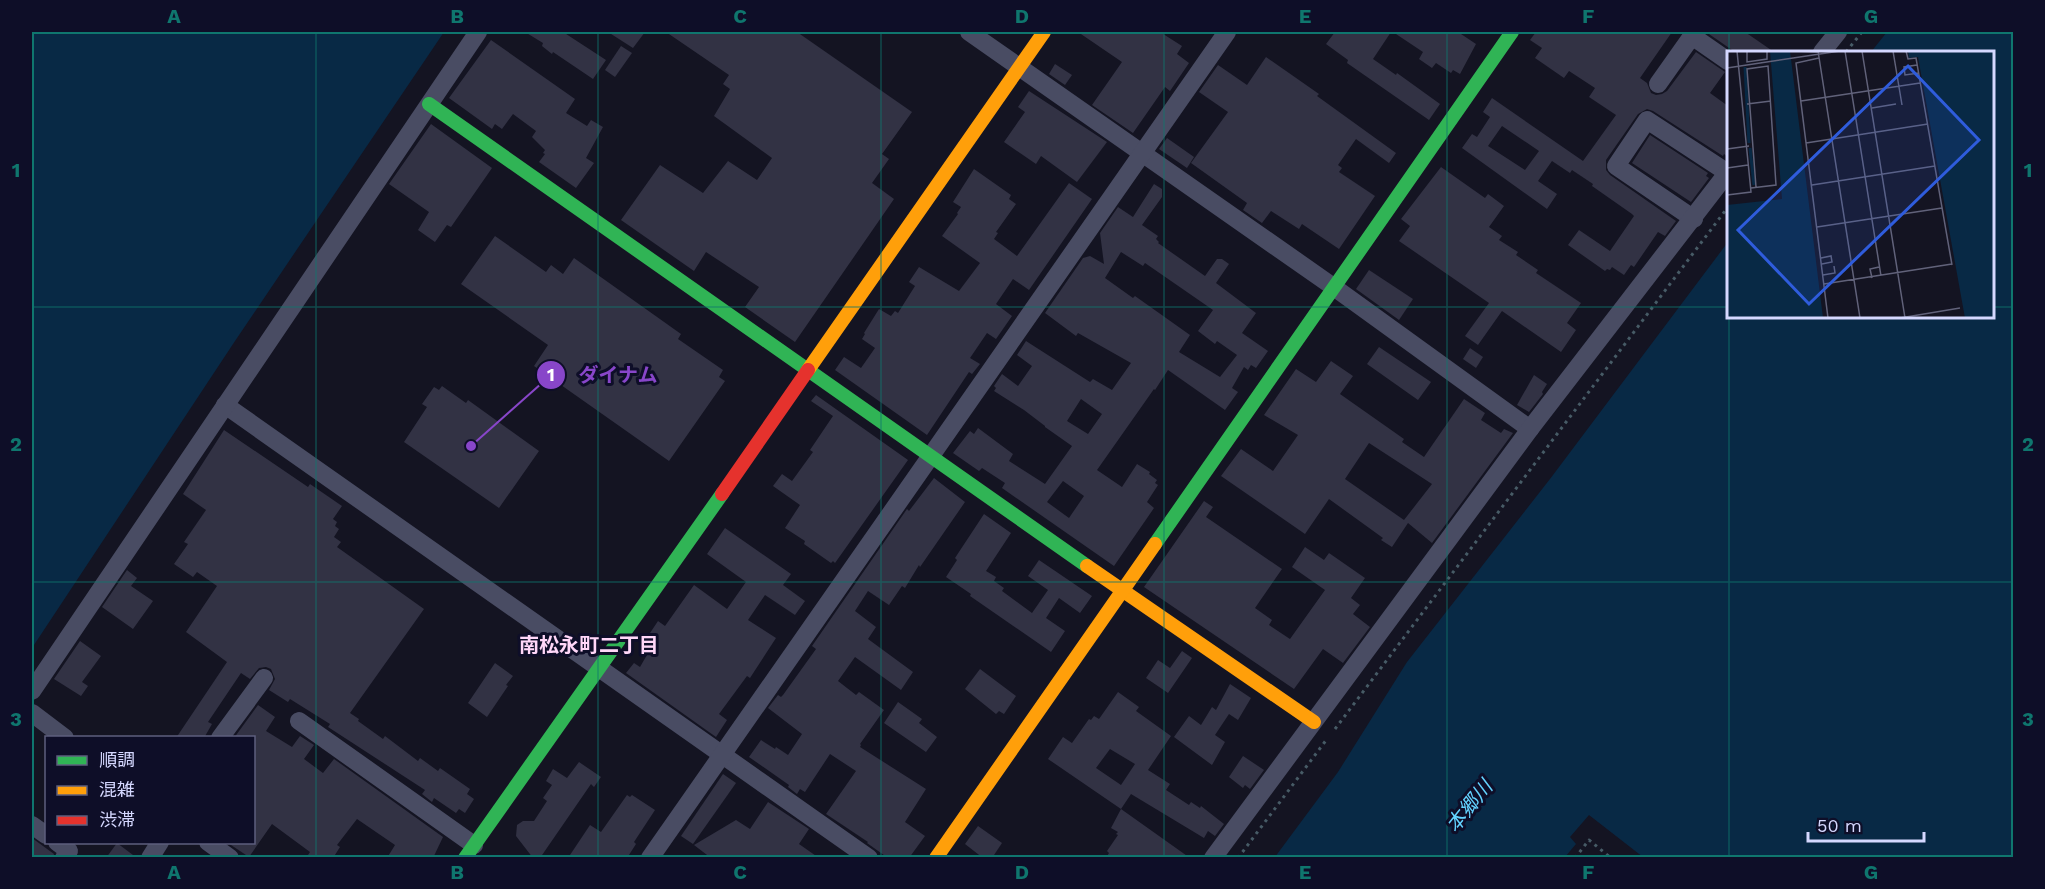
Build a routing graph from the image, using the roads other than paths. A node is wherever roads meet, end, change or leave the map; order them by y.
1 (478, 32) edge
2 (969, 32) edge
3 (1044, 32) edge
4 (1227, 32) edge
5 (1512, 32) edge
6 (1834, 33) edge
7 (1823, 51) edge
8 (1727, 60) edge
9 (1019, 67) junction
10 (1658, 84) dead end
11 (429, 104) junction
12 (1143, 153) junction
13 (1727, 172) edge
14 (1727, 174) edge
15 (1694, 219) junction
16 (1335, 288) junction
17 (807, 370) junction
18 (225, 405) junction
19 (1530, 429) junction
20 (930, 456) junction
21 (1122, 591) junction
22 (600, 668) junction
23 (264, 678) dead end
24 (32, 691) edge
25 (32, 713) edge
26 (299, 722) dead end
27 (1314, 722) junction
28 (62, 736) edge
29 (221, 736) edge
30 (722, 754) junction
31 (32, 825) edge
32 (45, 834) edge
33 (58, 844) edge
34 (159, 844) edge
35 (209, 844) edge
36 (470, 851) edge
37 (64, 858) edge
38 (150, 858) edge
39 (230, 858) edge
40 (650, 858) edge
41 (869, 858) edge
42 (936, 858) edge
43 (1213, 858) edge

1 - 11 street
2 - 9 street
3 - 9 street
4 - 12 street
5 - 16 street
6 - 7 street
8 - 10 street
9 - 12 street
9 - 17 street
11 - 17 street
11 - 18 street
12 - 16 street
12 - 20 street
13 - 15 street
14 - 15 street
15 - 19 street
16 - 19 street
16 - 21 street
17 - 20 street
17 - 22 street
18 - 22 street
18 - 24 street
19 - 27 street
20 - 21 street
20 - 30 street
21 - 27 street
21 - 42 street
22 - 30 street
22 - 36 street
23 - 29 street
25 - 28 street
26 - 36 street
27 - 43 street
30 - 40 street
30 - 41 street
31 - 32 street
33 - 37 street
34 - 38 street
35 - 39 street

